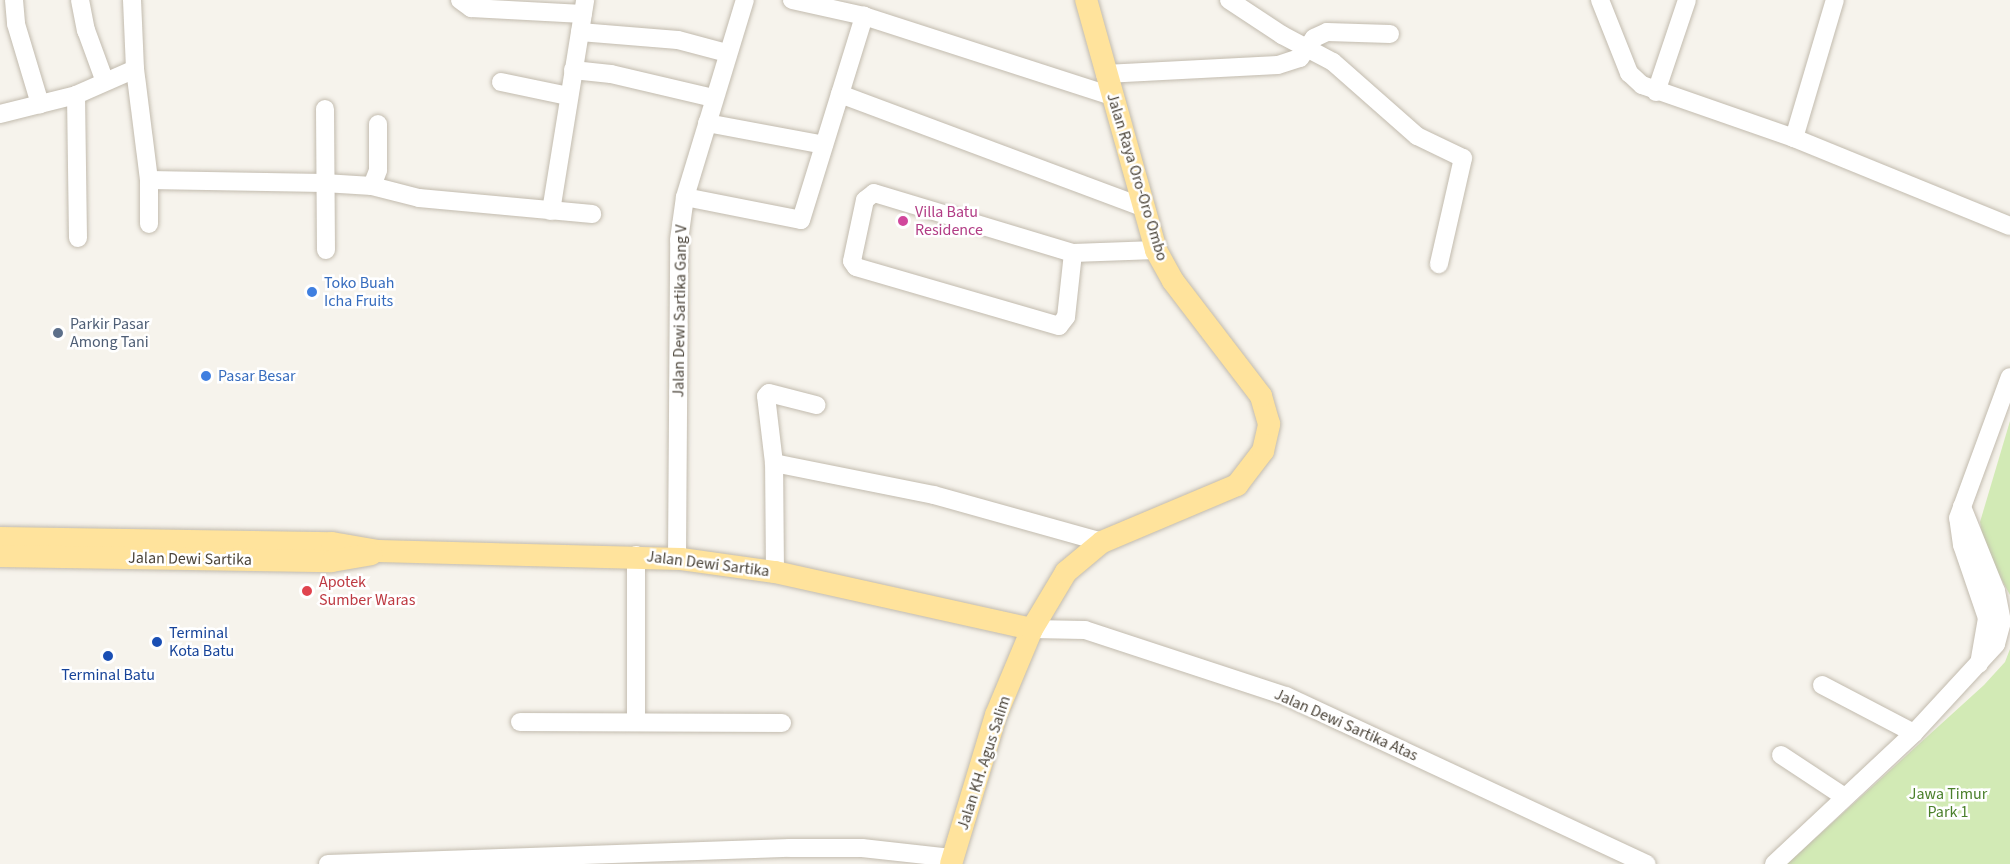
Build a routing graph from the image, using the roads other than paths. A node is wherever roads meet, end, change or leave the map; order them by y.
1 (14, 0) edge
2 (80, 0) edge
3 (132, 0) edge
4 (460, 0) edge
5 (745, 0) edge
6 (792, 0) edge
7 (1086, 0) edge
8 (1229, 0) edge
9 (1600, 0) edge
10 (1687, 0) edge
11 (1835, 0) edge
12 (512, 5) edge
13 (584, 7) edge
14 (864, 16) junction
15 (580, 32) junction
16 (1390, 34) dead end
17 (1308, 51) junction
18 (727, 53) junction
19 (135, 69) junction
20 (573, 70) junction
21 (1105, 74) junction
22 (105, 82) junction
23 (501, 82) dead end
24 (1656, 92) junction
25 (840, 94) junction
26 (76, 95) junction
27 (568, 96) junction
28 (1112, 96) junction
29 (713, 98) junction
30 (40, 104) junction
31 (325, 109) dead end
32 (0, 114) edge
33 (707, 123) junction
34 (378, 124) dead end
35 (1794, 138) junction
36 (825, 145) junction
37 (149, 180) junction
38 (324, 183) junction
39 (372, 186) junction
40 (685, 197) junction
41 (1143, 207) junction
42 (551, 211) junction
43 (592, 214) dead end
44 (149, 225) dead end
45 (2010, 226) edge
46 (78, 238) dead end
47 (326, 250) dead end
48 (1156, 250) junction
49 (1073, 253) junction
50 (1439, 264) dead end
51 (2010, 377) edge
52 (816, 405) dead end
53 (774, 463) junction
54 (0, 538) edge
55 (1102, 542) junction
56 (378, 551) junction
57 (0, 555) edge
58 (636, 555) junction
59 (677, 558) junction
60 (775, 572) junction
61 (1032, 629) junction
62 (1822, 685) dead end
63 (520, 722) dead end
64 (636, 722) junction
65 (782, 723) dead end
66 (1914, 733) junction
67 (1781, 755) dead end
68 (1843, 796) junction
69 (952, 861) edge
70 (328, 864) edge
71 (1647, 864) edge
72 (1774, 864) edge

1 - 30 street
2 - 22 street
3 - 19 street
4 - 12 street
5 - 18 street, Jalan Dewi Sartika Gang V
6 - 14 street
7 - 21 main road, Jalan Raya Oro-Oro Ombo
8 - 17 street
9 - 24 street
10 - 24 street
11 - 35 street
12 - 13 street
13 - 15 street
14 - 25 street
14 - 28 street
15 - 18 street
15 - 20 street
16 - 17 street
17 - 21 street
17 - 50 street
18 - 29 street, Jalan Dewi Sartika Gang V
19 - 22 street
19 - 37 street
20 - 27 street
20 - 29 street
21 - 28 main road, Jalan Raya Oro-Oro Ombo
22 - 26 street
23 - 27 street
24 - 35 street
25 - 36 street
25 - 41 street
26 - 30 street
26 - 46 street
27 - 42 street
28 - 41 main road, Jalan Raya Oro-Oro Ombo
29 - 33 street, Jalan Dewi Sartika Gang V
30 - 32 street
31 - 38 street
33 - 36 street
33 - 40 street, Jalan Dewi Sartika Gang V
34 - 39 street
35 - 45 street
36 - 40 street
37 - 38 street
37 - 44 street
38 - 39 street
38 - 47 street
39 - 42 street
40 - 59 street, Jalan Dewi Sartika Gang V
41 - 48 main road, Jalan Raya Oro-Oro Ombo
42 - 43 street
48 - 49 street
48 - 55 main road, Jalan Raya Oro-Oro Ombo
49 - 49 street
51 - 66 street
52 - 53 street
53 - 55 street
53 - 60 street
54 - 56 main road, Jalan Dewi Sartika
55 - 61 main road, Jalan Raya Oro-Oro Ombo
56 - 57 main road, Jalan Dewi Sartika
56 - 58 main road, Jalan Dewi Sartika
58 - 59 main road, Jalan Dewi Sartika
58 - 64 street
59 - 60 main road, Jalan Dewi Sartika
60 - 61 main road, Jalan Dewi Sartika
61 - 69 main road, Jalan KH. Agus Salim
61 - 71 street, Jalan Dewi Sartika Atas
62 - 66 street
63 - 64 street
64 - 65 street
66 - 68 street
67 - 68 street
68 - 72 street
69 - 70 street

